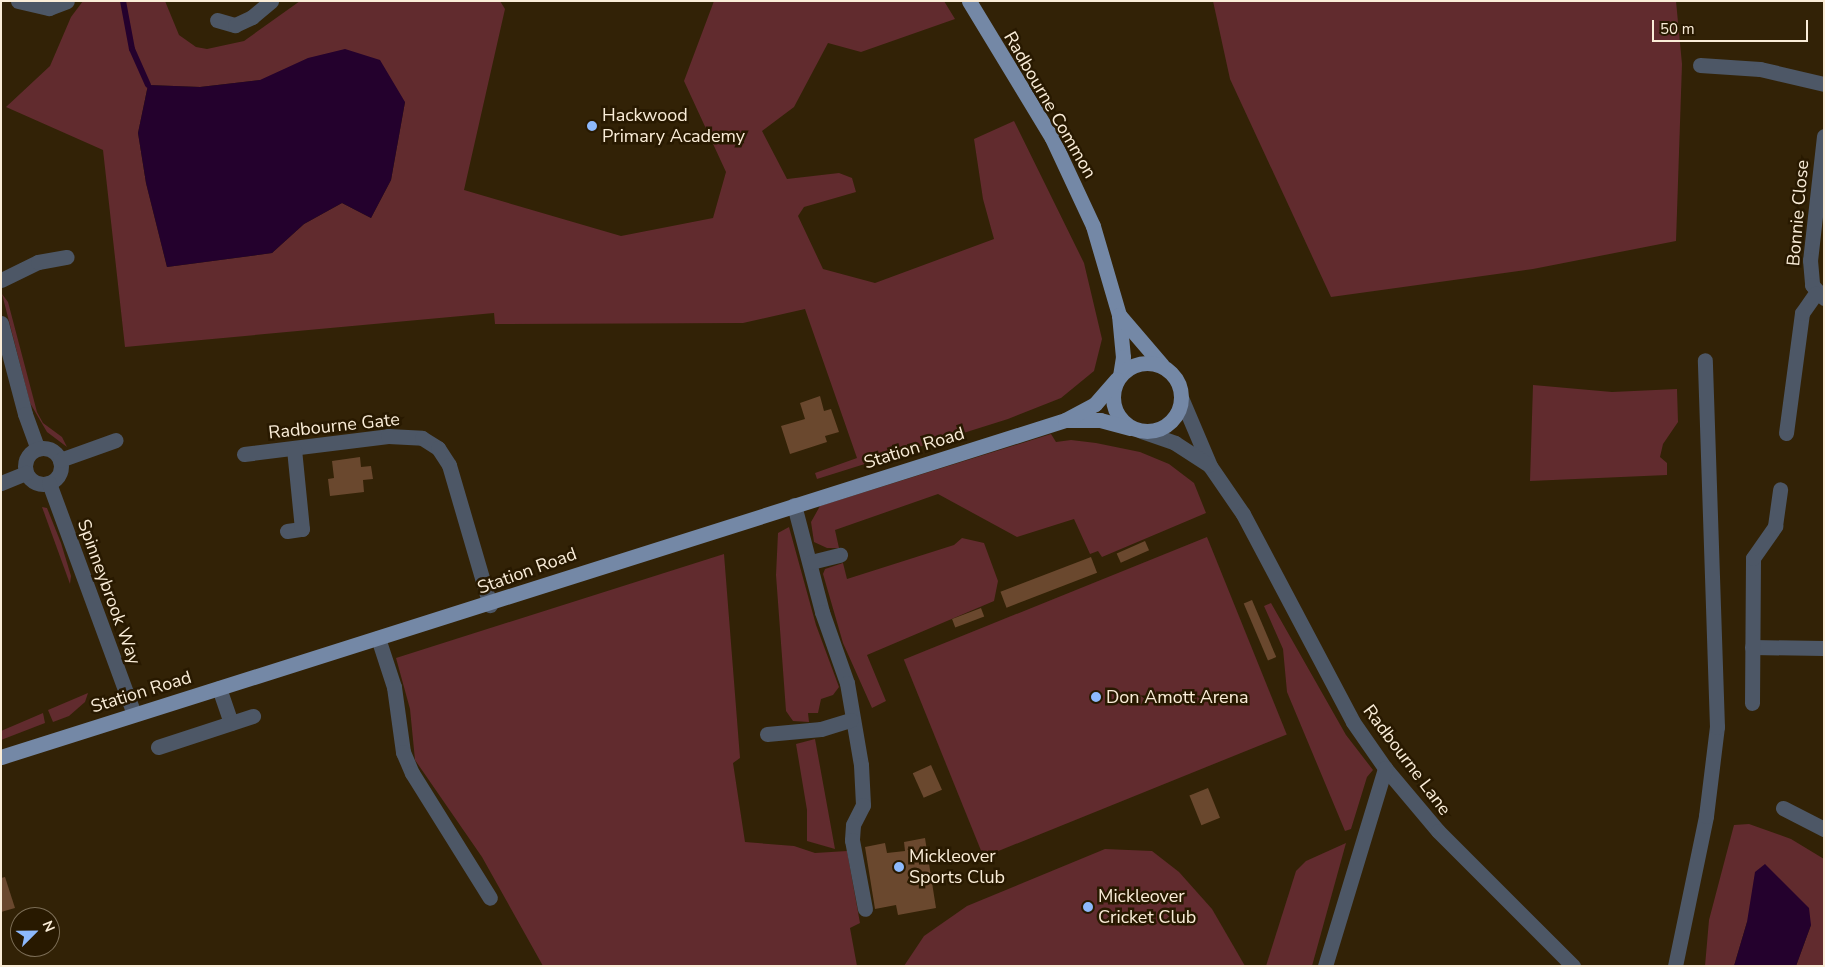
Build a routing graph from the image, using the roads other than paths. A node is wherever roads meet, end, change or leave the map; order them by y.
1 (18, 1) edge
2 (67, 1) edge
3 (271, 1) edge
4 (969, 1) edge
5 (217, 20) dead end
6 (1700, 65) dead end
7 (1824, 84) edge
8 (1824, 136) edge
9 (67, 257) dead end
10 (1, 280) edge
11 (1820, 296) edge
12 (1119, 315) junction
13 (1, 323) edge
14 (1705, 360) dead end
15 (1165, 367) junction
16 (1119, 377) junction
17 (1182, 400) junction
18 (1065, 420) junction
19 (1137, 430) junction
20 (1786, 433) dead end
21 (116, 440) dead end
22 (38, 448) junction
23 (294, 448) junction
24 (244, 454) dead end
25 (60, 460) junction
26 (1210, 466) junction
27 (26, 473) junction
28 (1, 483) edge
29 (49, 483) junction
30 (1780, 489) dead end
31 (794, 505) junction
32 (288, 531) dead end
33 (840, 555) dead end
34 (811, 562) junction
35 (490, 605) junction
36 (378, 638) junction
37 (1752, 647) junction
38 (1824, 648) edge
39 (219, 688) junction
40 (1752, 703) dead end
41 (134, 714) junction
42 (253, 716) dead end
43 (851, 720) junction
44 (231, 723) junction
45 (767, 734) dead end
46 (158, 747) dead end
47 (1, 757) edge
48 (1385, 768) junction
49 (1783, 808) dead end
50 (1824, 829) edge
51 (490, 898) dead end
52 (864, 909) dead end
53 (1325, 966) edge
54 (1573, 966) edge
55 (1675, 966) edge

1 - 2 street
3 - 5 street
4 - 12 main road, Radbourne Common
6 - 7 street
8 - 11 street, Bonnie Close
9 - 10 street
11 - 20 street, Bonnie Close
12 - 15 main road, Radbourne Common
12 - 16 main road, Radbourne Common
13 - 22 street
14 - 55 street
15 - 16 main road
15 - 17 main road
16 - 18 main road, Station Road
16 - 19 main road
17 - 19 main road
17 - 26 street, Radbourne Lane
18 - 19 main road, Station Road
18 - 31 main road, Station Road
19 - 26 street, Radbourne Lane
21 - 25 street
22 - 25 street
22 - 27 street
23 - 24 street, Radbourne Gate
23 - 32 street
23 - 35 street, Radbourne Gate
25 - 29 street
26 - 48 street, Radbourne Lane
27 - 28 street
27 - 29 street
29 - 41 street, Spinneybrook Way
30 - 37 street
31 - 34 street
31 - 35 main road, Station Road
33 - 34 street
34 - 43 street
35 - 36 main road, Station Road
36 - 39 main road, Station Road
36 - 51 street
37 - 38 street
37 - 40 street
39 - 41 main road, Station Road
39 - 44 street
41 - 47 main road, Station Road
42 - 44 street
43 - 45 street
43 - 52 street
44 - 46 street
48 - 53 street
48 - 54 street, Radbourne Lane
49 - 50 street

